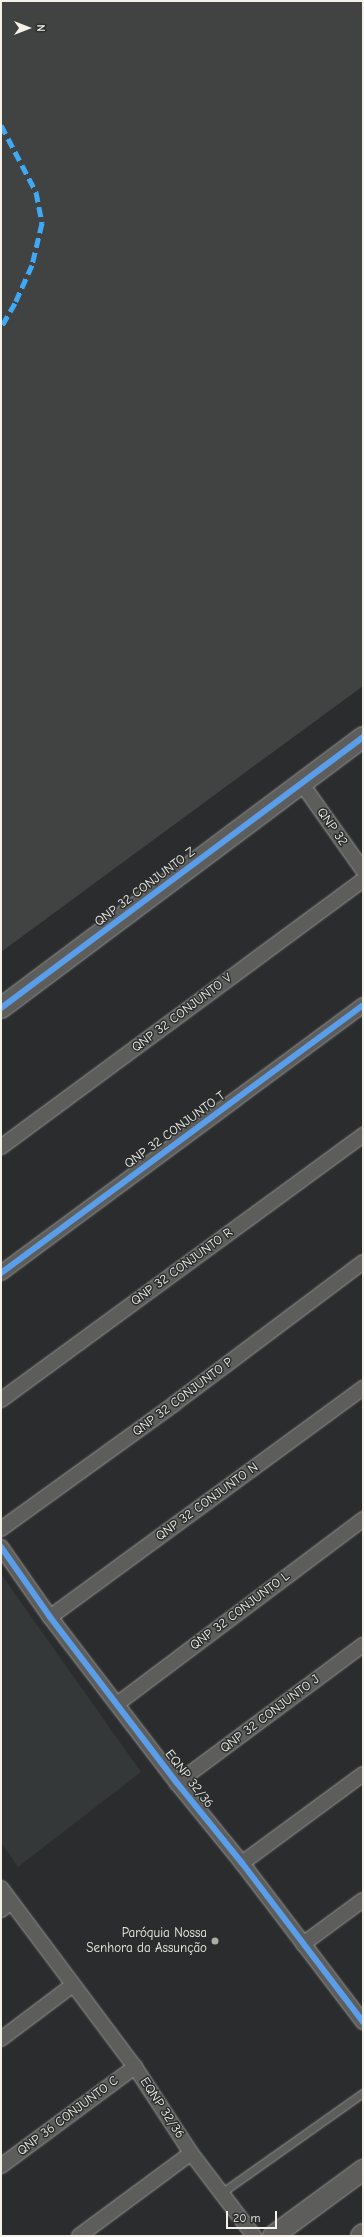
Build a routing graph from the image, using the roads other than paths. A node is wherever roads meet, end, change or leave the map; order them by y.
1 (363, 737) edge
2 (302, 784) junction
3 (363, 870) edge
4 (363, 880) edge
5 (363, 1005) edge
6 (1, 1008) edge
7 (363, 1135) edge
8 (1, 1147) edge
9 (363, 1262) edge
10 (1, 1273) edge
11 (363, 1388) edge
12 (1, 1400) edge
13 (363, 1519) edge
14 (1, 1530) edge
15 (1, 1547) edge
16 (50, 1616) junction
17 (363, 1645) edge
18 (117, 1704) junction
19 (363, 1774) edge
20 (177, 1783) junction
21 (242, 1864) junction
22 (1, 1888) edge
23 (363, 1900) edge
24 (6, 1906) edge
25 (303, 1944) junction
26 (73, 1985) junction
27 (363, 2022) edge
28 (1, 2039) edge
29 (135, 2067) junction
30 (363, 2093) edge
31 (191, 2153) junction
32 (1, 2166) edge
33 (363, 2170) edge
34 (221, 2194) junction
35 (363, 2234) edge
36 (79, 2236) edge
37 (254, 2236) edge
38 (274, 2236) edge
39 (360, 2236) edge

1 - 2 street, QNP 32 CONJUNTO Z
2 - 3 street, QNP 32
2 - 6 street, QNP 32 CONJUNTO Z
4 - 8 street, QNP 32 CONJUNTO V
5 - 10 street, QNP 32 CONJUNTO T
7 - 12 street, QNP 32 CONJUNTO R
9 - 14 street, QNP 32 CONJUNTO P
11 - 16 street, QNP 32 CONJUNTO N
13 - 18 street, QNP 32 CONJUNTO L
15 - 16 street, EQNP 32/36
16 - 18 street, EQNP 32/36
17 - 20 street, QNP 32 CONJUNTO J
18 - 20 street, EQNP 32/36
19 - 21 street
20 - 21 street, EQNP 32/36
21 - 25 street, EQNP 32/36
22 - 24 street, EQNP 32/36
23 - 25 street
24 - 26 street, EQNP 32/36
25 - 27 street, EQNP 32/36
26 - 28 street
26 - 29 street, EQNP 32/36
29 - 31 street, EQNP 32/36
29 - 32 street, QNP 36 CONJUNTO C
30 - 34 lane
31 - 34 street, EQNP 32/36
31 - 36 street
33 - 38 street
34 - 37 street, EQNP 32/36
35 - 39 street

